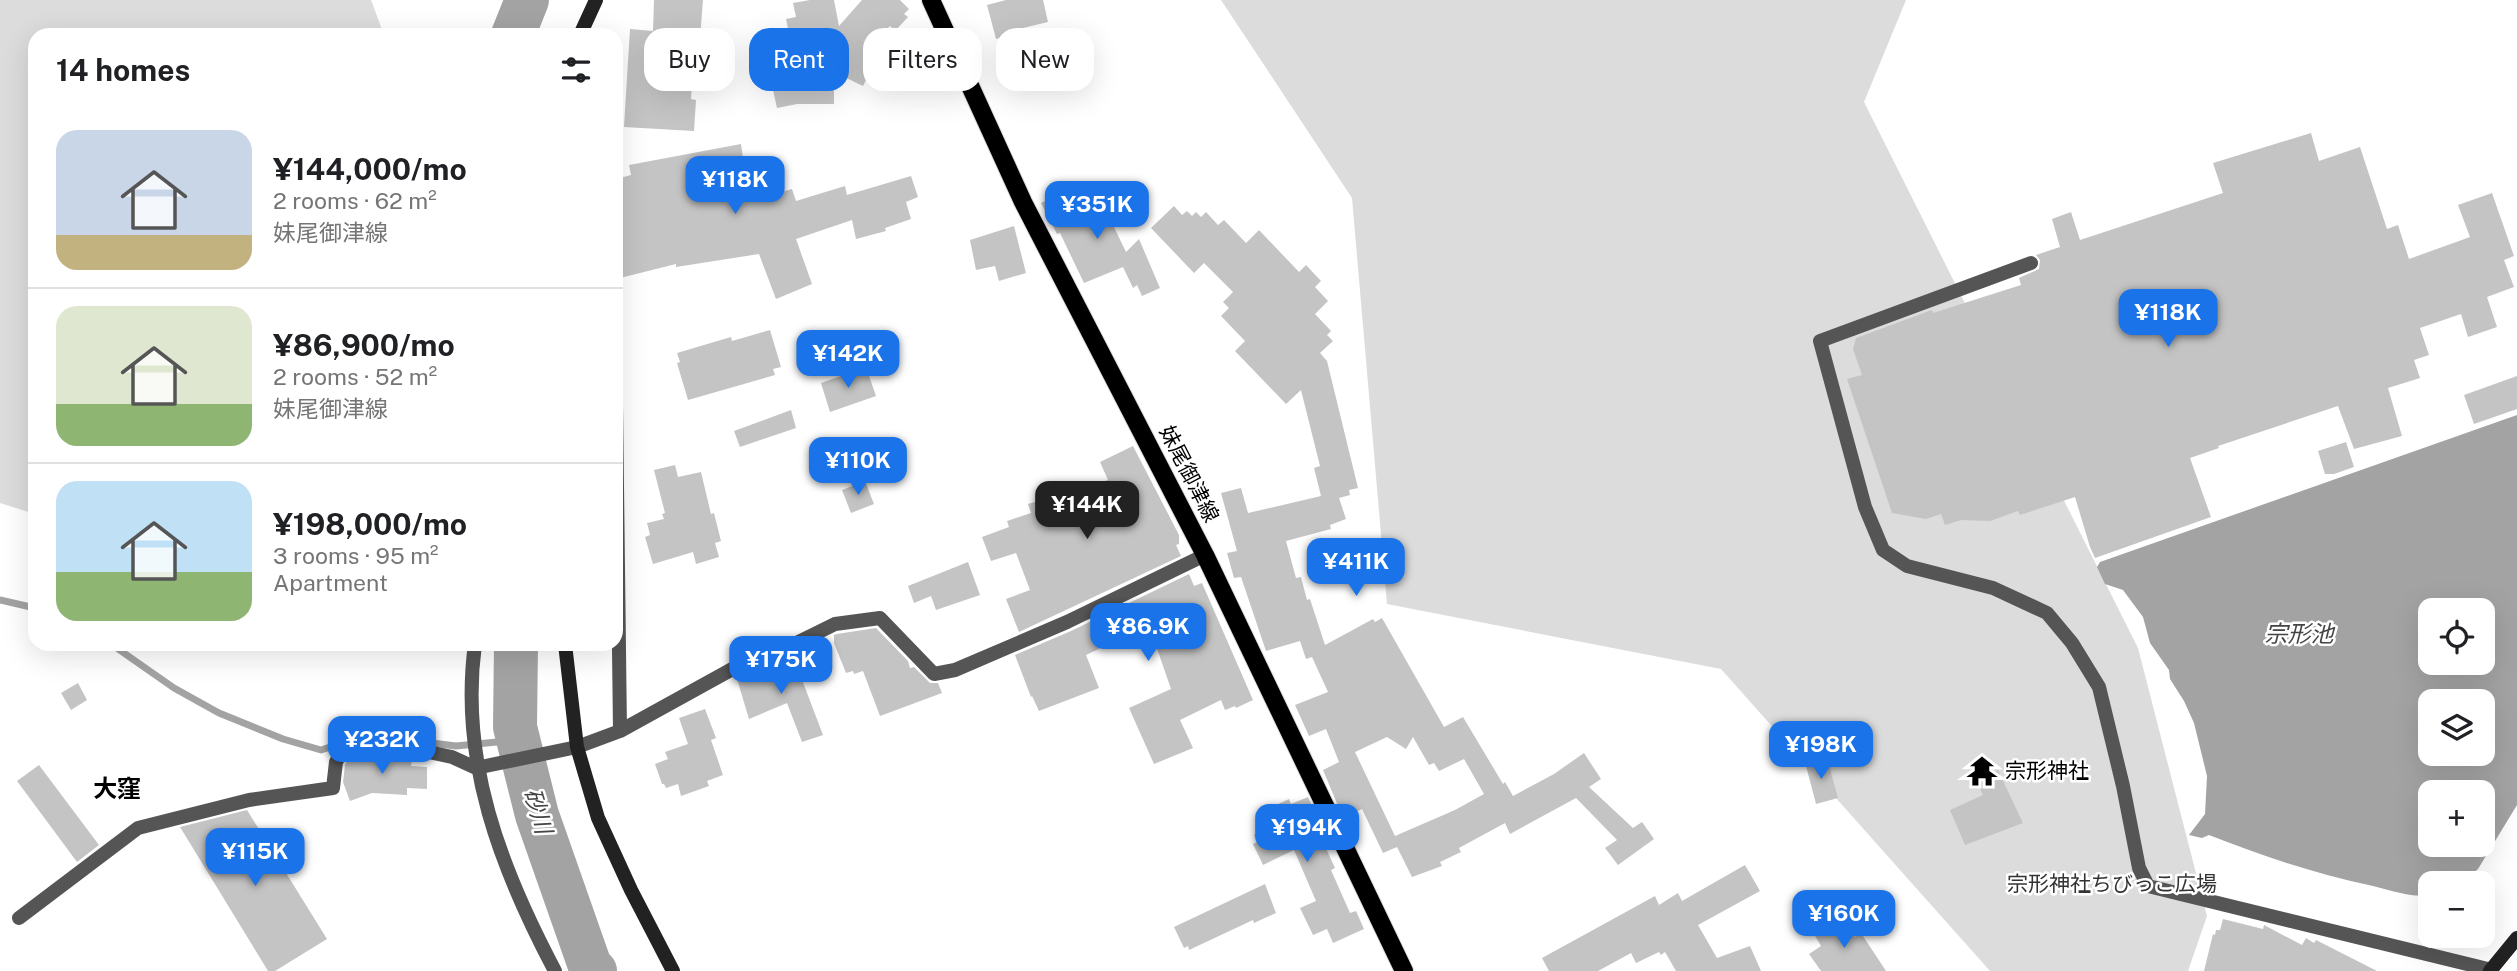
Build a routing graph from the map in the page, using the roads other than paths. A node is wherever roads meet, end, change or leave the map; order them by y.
1 (596, 0) edge
2 (931, 0) edge
3 (583, 28) edge
4 (2031, 263) dead end
5 (1205, 555) junction
6 (474, 651) edge
7 (566, 651) edge
8 (619, 651) edge
9 (620, 731) junction
10 (577, 747) junction
11 (481, 767) junction
12 (19, 918) dead end
13 (2517, 938) edge
14 (2491, 970) edge
15 (555, 971) edge
16 (673, 971) edge
17 (1404, 971) edge

1 - 3 street
2 - 5 main road, 妹尾御津線
4 - 14 street
5 - 9 street
5 - 17 main road, 妹尾御津線
6 - 11 street
7 - 10 street
8 - 9 street
9 - 10 street
10 - 11 street
10 - 16 street
11 - 12 street
11 - 15 street
13 - 14 street

